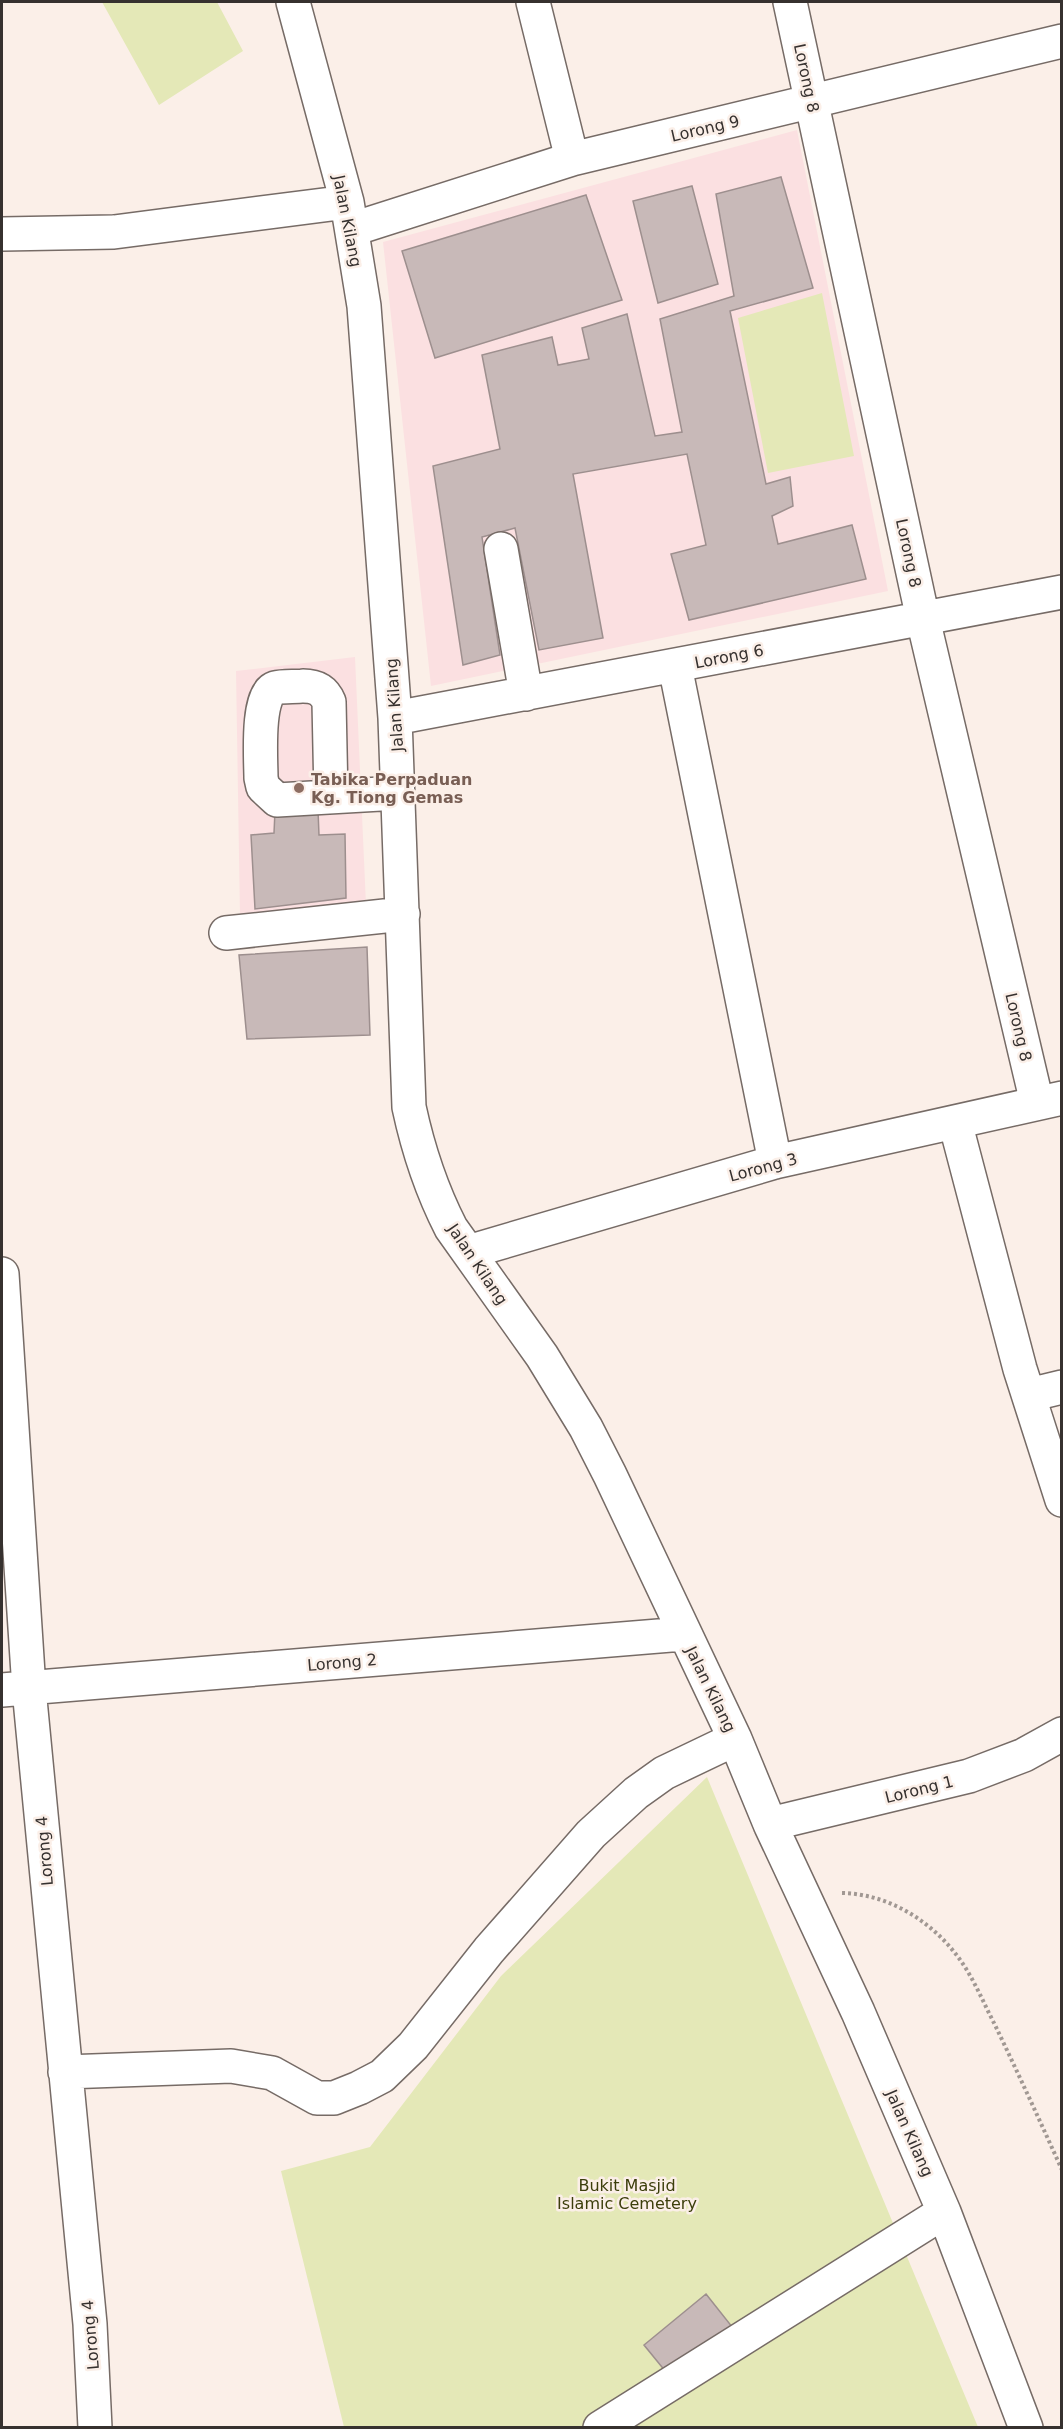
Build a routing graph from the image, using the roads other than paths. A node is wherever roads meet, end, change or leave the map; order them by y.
1 (293, 2) edge
2 (532, 2) edge
3 (790, 2) edge
4 (1062, 41) edge
5 (812, 103) junction
6 (572, 159) junction
7 (350, 215) junction
8 (2, 234) edge
9 (501, 549) dead end
10 (1062, 592) edge
11 (923, 619) junction
12 (675, 666) junction
13 (526, 694) junction
14 (395, 718) junction
15 (398, 793) junction
16 (331, 797) dead end
17 (404, 914) junction
18 (226, 933) dead end
19 (1049, 1100) edge
20 (955, 1122) junction
21 (776, 1162) junction
22 (468, 1252) junction
23 (2, 1274) edge
24 (2, 1283) edge
25 (1062, 1387) edge
26 (1029, 1395) junction
27 (1062, 1500) edge
28 (683, 1634) junction
29 (15, 1689) edge
30 (1062, 1734) edge
31 (735, 1739) junction
32 (770, 1824) junction
33 (65, 2072) junction
34 (944, 2212) junction
35 (95, 2427) edge
36 (600, 2427) edge
37 (1026, 2427) edge

1 - 7 street, Jalan Kilang
2 - 6 street
3 - 5 street, Lorong 8
4 - 5 street, Lorong 9
5 - 6 street, Lorong 9
5 - 11 street, Lorong 8
6 - 7 street, Lorong 9
7 - 8 street, Lorong 9
7 - 14 street, Jalan Kilang
9 - 13 street
10 - 11 street, Lorong 6
11 - 12 street, Lorong 6
11 - 19 street, Lorong 8
12 - 13 street, Lorong 6
12 - 21 street
13 - 14 street, Lorong 6
14 - 15 street, Jalan Kilang
15 - 16 street
15 - 17 street, Jalan Kilang
17 - 18 street
17 - 22 street, Jalan Kilang
19 - 20 street, Lorong 3
20 - 21 street, Lorong 3
20 - 26 street
21 - 22 street, Lorong 3
22 - 28 street, Jalan Kilang
23 - 24 street, Lorong 4
24 - 29 street, Lorong 4
25 - 26 street
26 - 27 street
28 - 29 street, Lorong 2
28 - 31 street, Jalan Kilang
29 - 33 street, Lorong 4
30 - 32 street, Lorong 1
31 - 32 street, Jalan Kilang
31 - 33 street
32 - 34 street, Jalan Kilang
33 - 35 street, Lorong 4
34 - 36 street
34 - 37 street, Jalan Kilang

